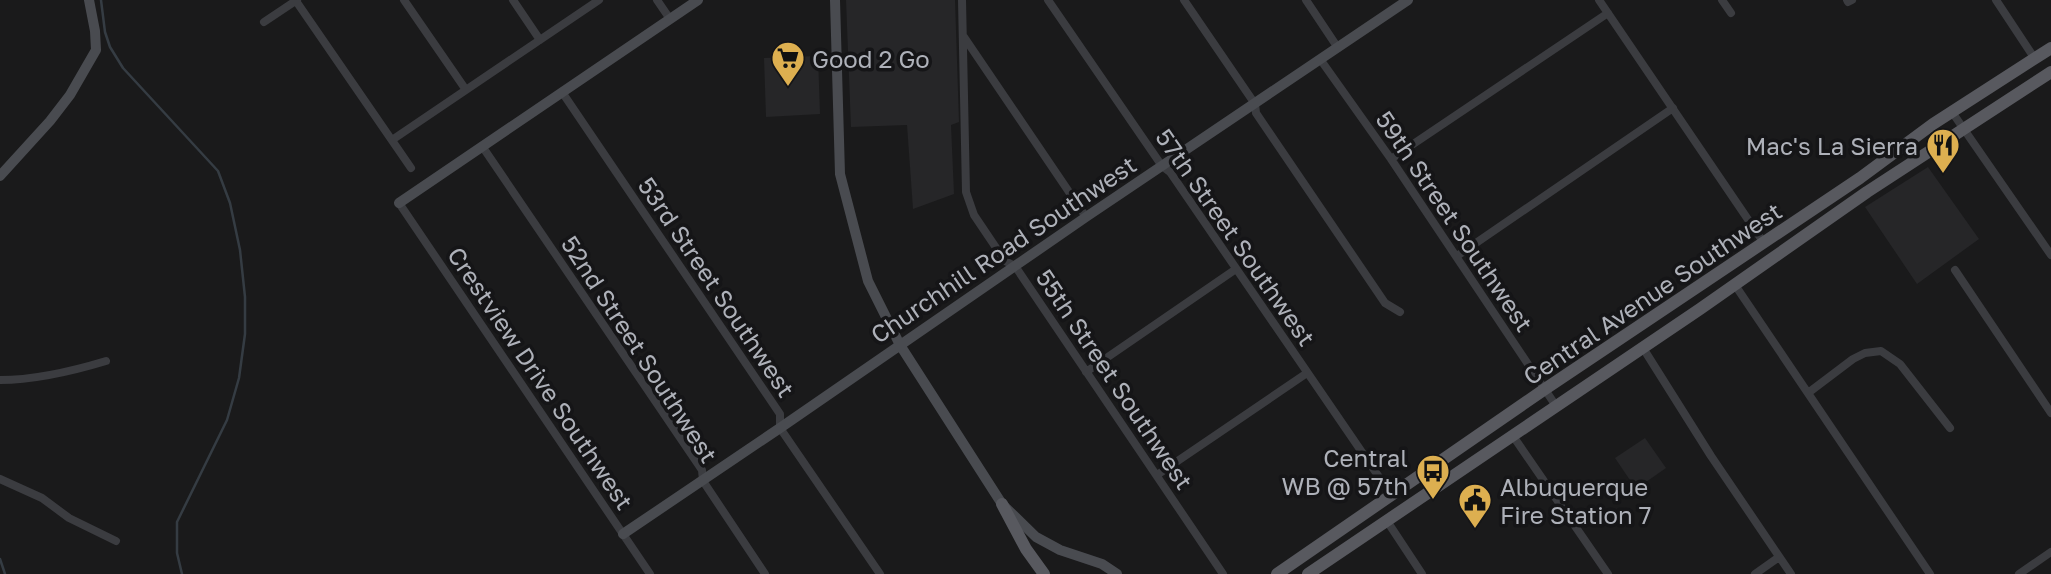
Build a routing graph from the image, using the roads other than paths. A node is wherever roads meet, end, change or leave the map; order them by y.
1 (89, 0) edge
2 (297, 0) edge
3 (404, 0) edge
4 (513, 0) edge
5 (598, 0) edge
6 (657, 0) edge
7 (698, 0) edge
8 (835, 0) edge
9 (962, 0) edge
10 (1048, 0) edge
11 (1184, 0) edge
12 (1306, 0) edge
13 (1408, 0) edge
14 (1599, 0) edge
15 (1722, 0) edge
16 (1996, 0) edge
17 (588, 3) edge
18 (1608, 13) junction
19 (1731, 13) dead end
20 (670, 19) junction
21 (264, 22) dead end
22 (964, 37) junction
23 (540, 40) junction
24 (1338, 48) junction
25 (2051, 48) edge
26 (1320, 59) junction
27 (2035, 59) junction
28 (2051, 72) edge
29 (466, 90) junction
30 (562, 92) junction
31 (1255, 104) junction
32 (1673, 108) junction
33 (1952, 113) junction
34 (1964, 130) junction
35 (392, 140) junction
36 (482, 146) junction
37 (1391, 159) junction
38 (1162, 166) junction
39 (411, 168) dead end
40 (0, 176) edge
41 (399, 203) joint
42 (1086, 217) junction
43 (1764, 243) junction
44 (2051, 255) edge
45 (1457, 257) junction
46 (1015, 266) junction
47 (1236, 269) junction
48 (1955, 270) dead end
49 (1735, 285) junction
50 (1400, 312) dead end
51 (900, 345) junction
52 (1643, 348) junction
53 (106, 361) dead end
54 (1086, 372) junction
55 (1307, 373) junction
56 (0, 380) edge
57 (1545, 389) junction
58 (1808, 393) junction
59 (1556, 406) junction
60 (2051, 414) edge
61 (780, 428) junction
62 (1950, 428) dead end
63 (1513, 436) junction
64 (1157, 475) junction
65 (0, 479) edge
66 (703, 481) junction
67 (1392, 496) junction
68 (1002, 504) junction
69 (1387, 521) junction
70 (623, 534) junction
71 (116, 541) dead end
72 (2051, 552) edge
73 (1779, 557) junction
74 (650, 574) edge
75 (765, 574) edge
76 (880, 574) edge
77 (1044, 574) edge
78 (1117, 574) edge
79 (1223, 574) edge
80 (1277, 574) edge
81 (1308, 574) edge
82 (1422, 574) edge
83 (1608, 574) edge
84 (1755, 574) edge
85 (1791, 574) edge
86 (1930, 574) edge
87 (2019, 574) edge

1 - 40 street
2 - 21 street
2 - 35 street
3 - 29 street
4 - 23 street
5 - 17 street
6 - 20 street
7 - 20 street
8 - 51 street
9 - 22 street, 55th Street Southwest
10 - 38 street, 57th Street Southwest
11 - 31 street
12 - 24 street
13 - 24 street, Churchhill Road Southwest
14 - 18 street
15 - 19 street
16 - 27 street
17 - 23 street
18 - 32 street
18 - 37 street
20 - 30 street
22 - 42 street
22 - 46 street, 55th Street Southwest
23 - 29 street
24 - 26 street, Churchhill Road Southwest
25 - 27 main road, Central Avenue Southwest
26 - 31 street, Churchhill Road Southwest
26 - 37 street, 59th Street Southwest
27 - 33 main road, Central Avenue Southwest
28 - 34 main road
29 - 35 street
30 - 36 street
30 - 61 street, 53rd Street Southwest
31 - 38 street, Churchhill Road Southwest
31 - 50 street
32 - 43 street
32 - 45 street
33 - 34 street
33 - 43 main road, Central Avenue Southwest
34 - 44 street
34 - 49 main road
35 - 39 street
36 - 41 street
36 - 66 street, 52nd Street Southwest
37 - 45 street, 59th Street Southwest
38 - 42 street, Churchhill Road Southwest
38 - 47 street, 57th Street Southwest
41 - 70 street, Crestview Drive Southwest
42 - 46 street, Churchhill Road Southwest
43 - 57 main road, Central Avenue Southwest
45 - 57 street, 59th Street Southwest
46 - 51 street, Churchhill Road Southwest
46 - 54 street, 55th Street Southwest
47 - 54 street
47 - 55 street, 57th Street Southwest
48 - 60 street
49 - 52 main road
49 - 58 street
51 - 61 street, Churchhill Road Southwest
51 - 68 street
52 - 59 main road
52 - 73 street
53 - 56 street
54 - 64 street, 55th Street Southwest
55 - 64 street
55 - 67 street, 57th Street Southwest
57 - 59 street, 59th Street Southwest
57 - 67 main road, Central Avenue Southwest
58 - 62 street
58 - 86 street
59 - 63 main road
61 - 66 street, Churchhill Road Southwest
61 - 76 street, 53rd Street Southwest
63 - 69 main road
63 - 83 street
64 - 79 street, 55th Street Southwest
65 - 71 street
66 - 70 street, Churchhill Road Southwest
66 - 75 street, 52nd Street Southwest
67 - 80 main road, Central Avenue Southwest
68 - 77 main road
68 - 78 street
69 - 81 main road
69 - 82 street
70 - 74 street, Crestview Drive Southwest
72 - 87 street
73 - 84 street
73 - 85 street

